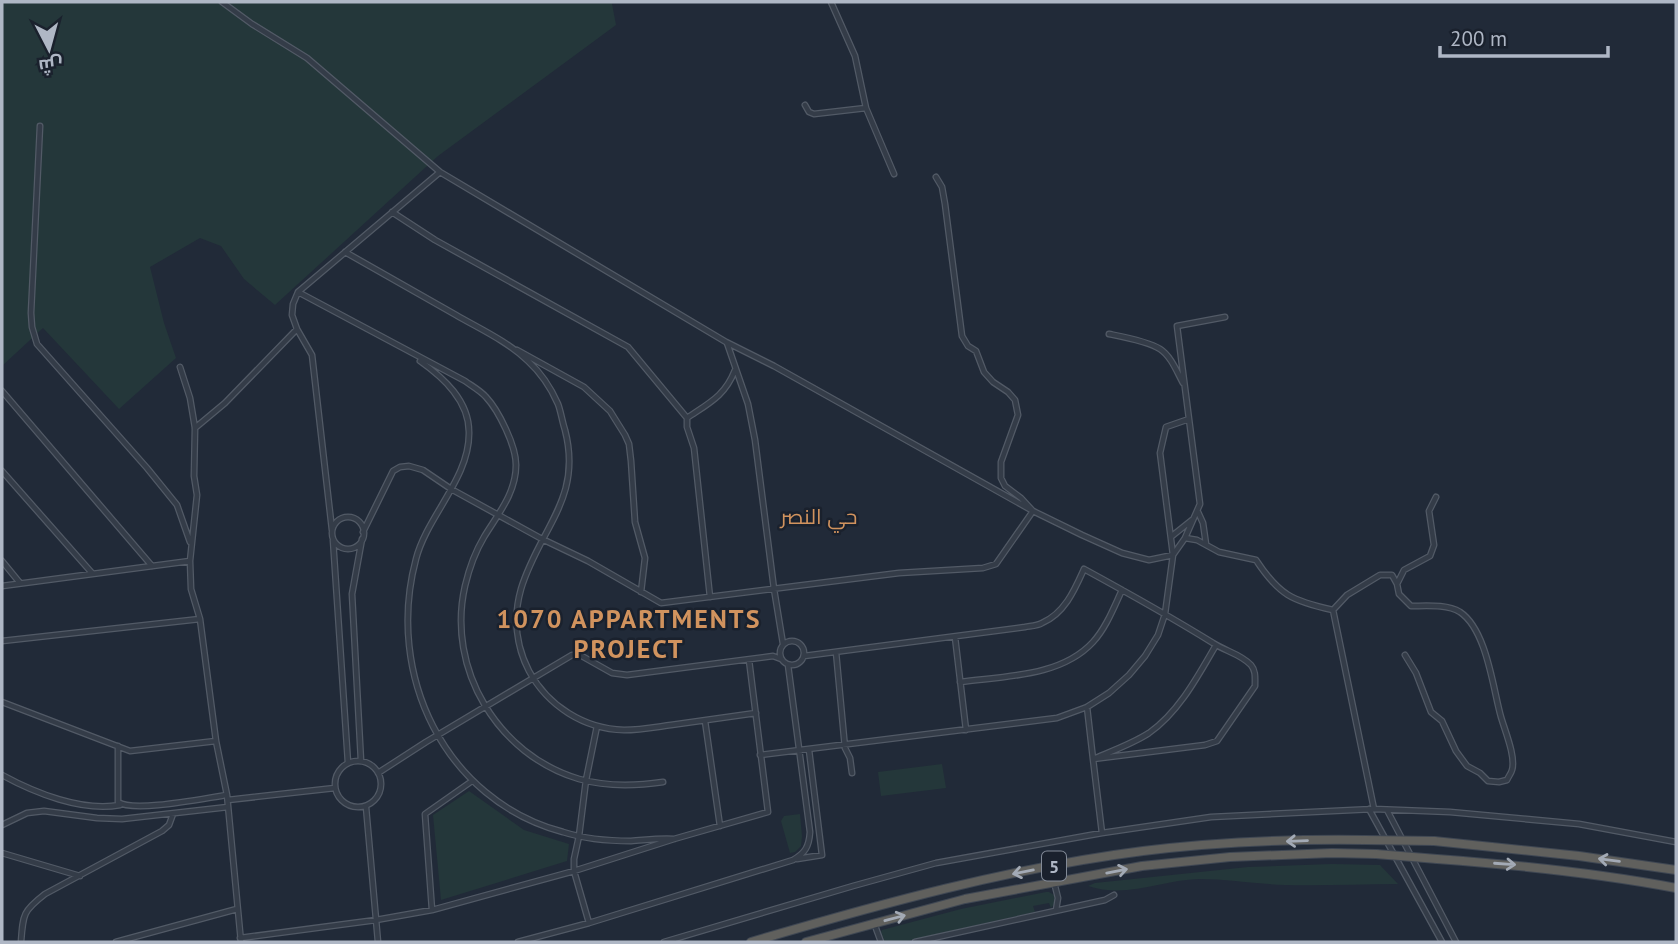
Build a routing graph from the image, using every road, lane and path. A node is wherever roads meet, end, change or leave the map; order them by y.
1 (222, 2) edge
2 (831, 2) edge
3 (805, 105) dead end
4 (866, 108) junction
5 (40, 126) dead end
6 (440, 172) junction
7 (894, 174) dead end
8 (936, 177) dead end
9 (392, 212) junction
10 (345, 253) junction
11 (298, 292) junction
12 (1225, 317) dead end
13 (297, 329) junction
14 (1109, 334) dead end
15 (501, 340) junction
16 (726, 342) junction
17 (411, 354) junction
18 (180, 367) dead end
19 (735, 369) junction
20 (1185, 387) junction
21 (2, 391) edge
22 (687, 418) junction
23 (1189, 419) junction
24 (195, 428) junction
25 (2, 471) edge
26 (451, 489) junction
27 (1436, 496) dead end
28 (1033, 511) junction
29 (499, 514) junction
30 (1196, 514) junction
31 (332, 530) junction
32 (363, 531) junction
33 (1171, 537) junction
34 (1185, 538) junction
35 (362, 539) junction
36 (333, 540) junction
37 (542, 540) junction
38 (191, 544) junction
39 (1206, 545) junction
40 (1173, 555) junction
41 (2, 561) edge
42 (190, 561) junction
43 (152, 566) junction
44 (92, 574) junction
45 (21, 583) junction
46 (1397, 584) junction
47 (2, 586) edge
48 (774, 589) junction
49 (1122, 590) junction
50 (641, 592) junction
51 (710, 597) junction
52 (1333, 610) junction
53 (1165, 614) junction
54 (200, 619) junction
55 (955, 636) junction
56 (2, 641) edge
57 (783, 644) junction
58 (1216, 645) junction
59 (836, 652) junction
60 (1405, 654) dead end
61 (804, 656) junction
62 (781, 659) junction
63 (749, 660) junction
64 (788, 665) junction
65 (533, 678) junction
66 (960, 682) junction
67 (2, 702) edge
68 (485, 707) junction
69 (1087, 707) junction
70 (756, 713) junction
71 (705, 721) junction
72 (597, 726) junction
73 (966, 730) junction
74 (437, 736) junction
75 (216, 741) junction
76 (844, 745) junction
77 (118, 746) junction
78 (809, 750) junction
79 (799, 751) junction
80 (760, 755) junction
81 (1093, 759) junction
82 (361, 761) junction
83 (348, 763) junction
84 (378, 773) junction
85 (852, 773) dead end
86 (2, 775) edge
87 (472, 780) junction
88 (586, 780) junction
89 (663, 782) dead end
90 (335, 788) junction
91 (227, 798) junction
92 (121, 805) junction
93 (229, 807) junction
94 (366, 807) junction
95 (1371, 809) junction
96 (1387, 810) junction
97 (173, 814) junction
98 (2, 825) edge
99 (720, 826) junction
100 (1102, 833) junction
101 (579, 836) junction
102 (674, 839) junction
103 (1676, 842) edge
104 (2, 853) edge
105 (793, 860) junction
106 (1676, 870) edge
107 (575, 871) junction
108 (81, 876) junction
109 (1055, 886) dead end
110 (1676, 888) edge
111 (1114, 895) dead end
112 (237, 909) junction
113 (432, 909) junction
114 (1056, 911) junction
115 (376, 920) junction
116 (589, 923) junction
117 (874, 923) junction
118 (241, 940) edge
119 (21, 942) edge
120 (116, 942) edge
121 (378, 942) edge
122 (518, 942) edge
123 (664, 942) edge
124 (751, 942) edge
125 (806, 942) edge
126 (881, 942) edge
127 (915, 942) edge
128 (1442, 942) edge
129 (1457, 942) edge

1 - 6 street
2 - 4 street
3 - 4 street
4 - 7 street
5 - 38 street
6 - 9 street
6 - 16 street
8 - 28 street
9 - 10 street
9 - 22 street
10 - 11 street
10 - 15 street
11 - 13 street
11 - 17 street
12 - 20 street
13 - 24 street
13 - 31 street
14 - 20 street
15 - 37 street
15 - 50 street
16 - 19 street
16 - 28 street
17 - 26 street
17 - 29 street
18 - 24 street
19 - 22 street
19 - 48 street
20 - 23 street
21 - 43 street
22 - 51 street
23 - 30 street
23 - 33 street
24 - 38 street
25 - 44 street
26 - 29 street
26 - 32 street
26 - 74 street
27 - 46 street
28 - 40 street
28 - 48 street
29 - 37 street
29 - 68 street
30 - 33 street
30 - 34 street
30 - 39 street
31 - 32 street
31 - 36 street
32 - 35 street
33 - 40 street
34 - 39 street
34 - 40 street
35 - 36 street
35 - 82 street
36 - 83 street
37 - 50 street
37 - 65 street
38 - 42 street
39 - 52 street
40 - 53 street
41 - 45 street
42 - 43 street
42 - 54 street
43 - 44 street
44 - 45 street
45 - 47 street
46 - 52 street
46 - 60 street
48 - 51 street
48 - 57 street
49 - 53 street
49 - 55 street
49 - 66 street
50 - 51 street
52 - 95 street
53 - 58 street
53 - 69 street
54 - 56 street
54 - 75 street
55 - 59 street
55 - 66 street
57 - 61 street
57 - 62 street
58 - 81 street
58 - 81 street
59 - 61 street
59 - 76 street
61 - 64 street
62 - 63 street
62 - 64 street
63 - 65 street
63 - 70 street
64 - 79 street
65 - 68 street
65 - 72 street
66 - 73 street
67 - 77 street
68 - 74 street
68 - 88 street
69 - 73 street
69 - 81 street
70 - 71 street
70 - 80 street
71 - 72 street
71 - 99 street
72 - 88 street
73 - 76 street
74 - 84 street
74 - 87 street
75 - 77 street
75 - 91 street
76 - 78 street
76 - 85 street
77 - 92 street
78 - 79 street
78 - 105 street
79 - 80 street
79 - 105 street
80 - 99 street
81 - 100 street
82 - 83 street
82 - 84 street
83 - 90 street
84 - 94 street
86 - 92 street
87 - 101 street
87 - 113 street
88 - 89 street
88 - 101 street
90 - 91 street
90 - 94 street
91 - 92 street
91 - 93 street
93 - 97 street
93 - 112 street
94 - 115 street
95 - 96 street
95 - 100 street
95 - 128 street
96 - 103 street
96 - 129 street
97 - 98 street
97 - 108 street
99 - 102 street
100 - 123 street
101 - 102 street
101 - 107 street
102 - 107 street
104 - 108 street
105 - 116 street
106 -> 124 highway, 5, bridge
107 - 113 street
107 - 116 street
108 - 119 street
109 - 114 street
117 -> 110 highway, 5, bridge
111 - 114 street
112 - 118 street
112 - 120 street
113 - 115 street
114 - 127 street
115 - 118 street
115 - 121 street
116 - 122 street
117 - 125 highway, 5
117 - 126 street

